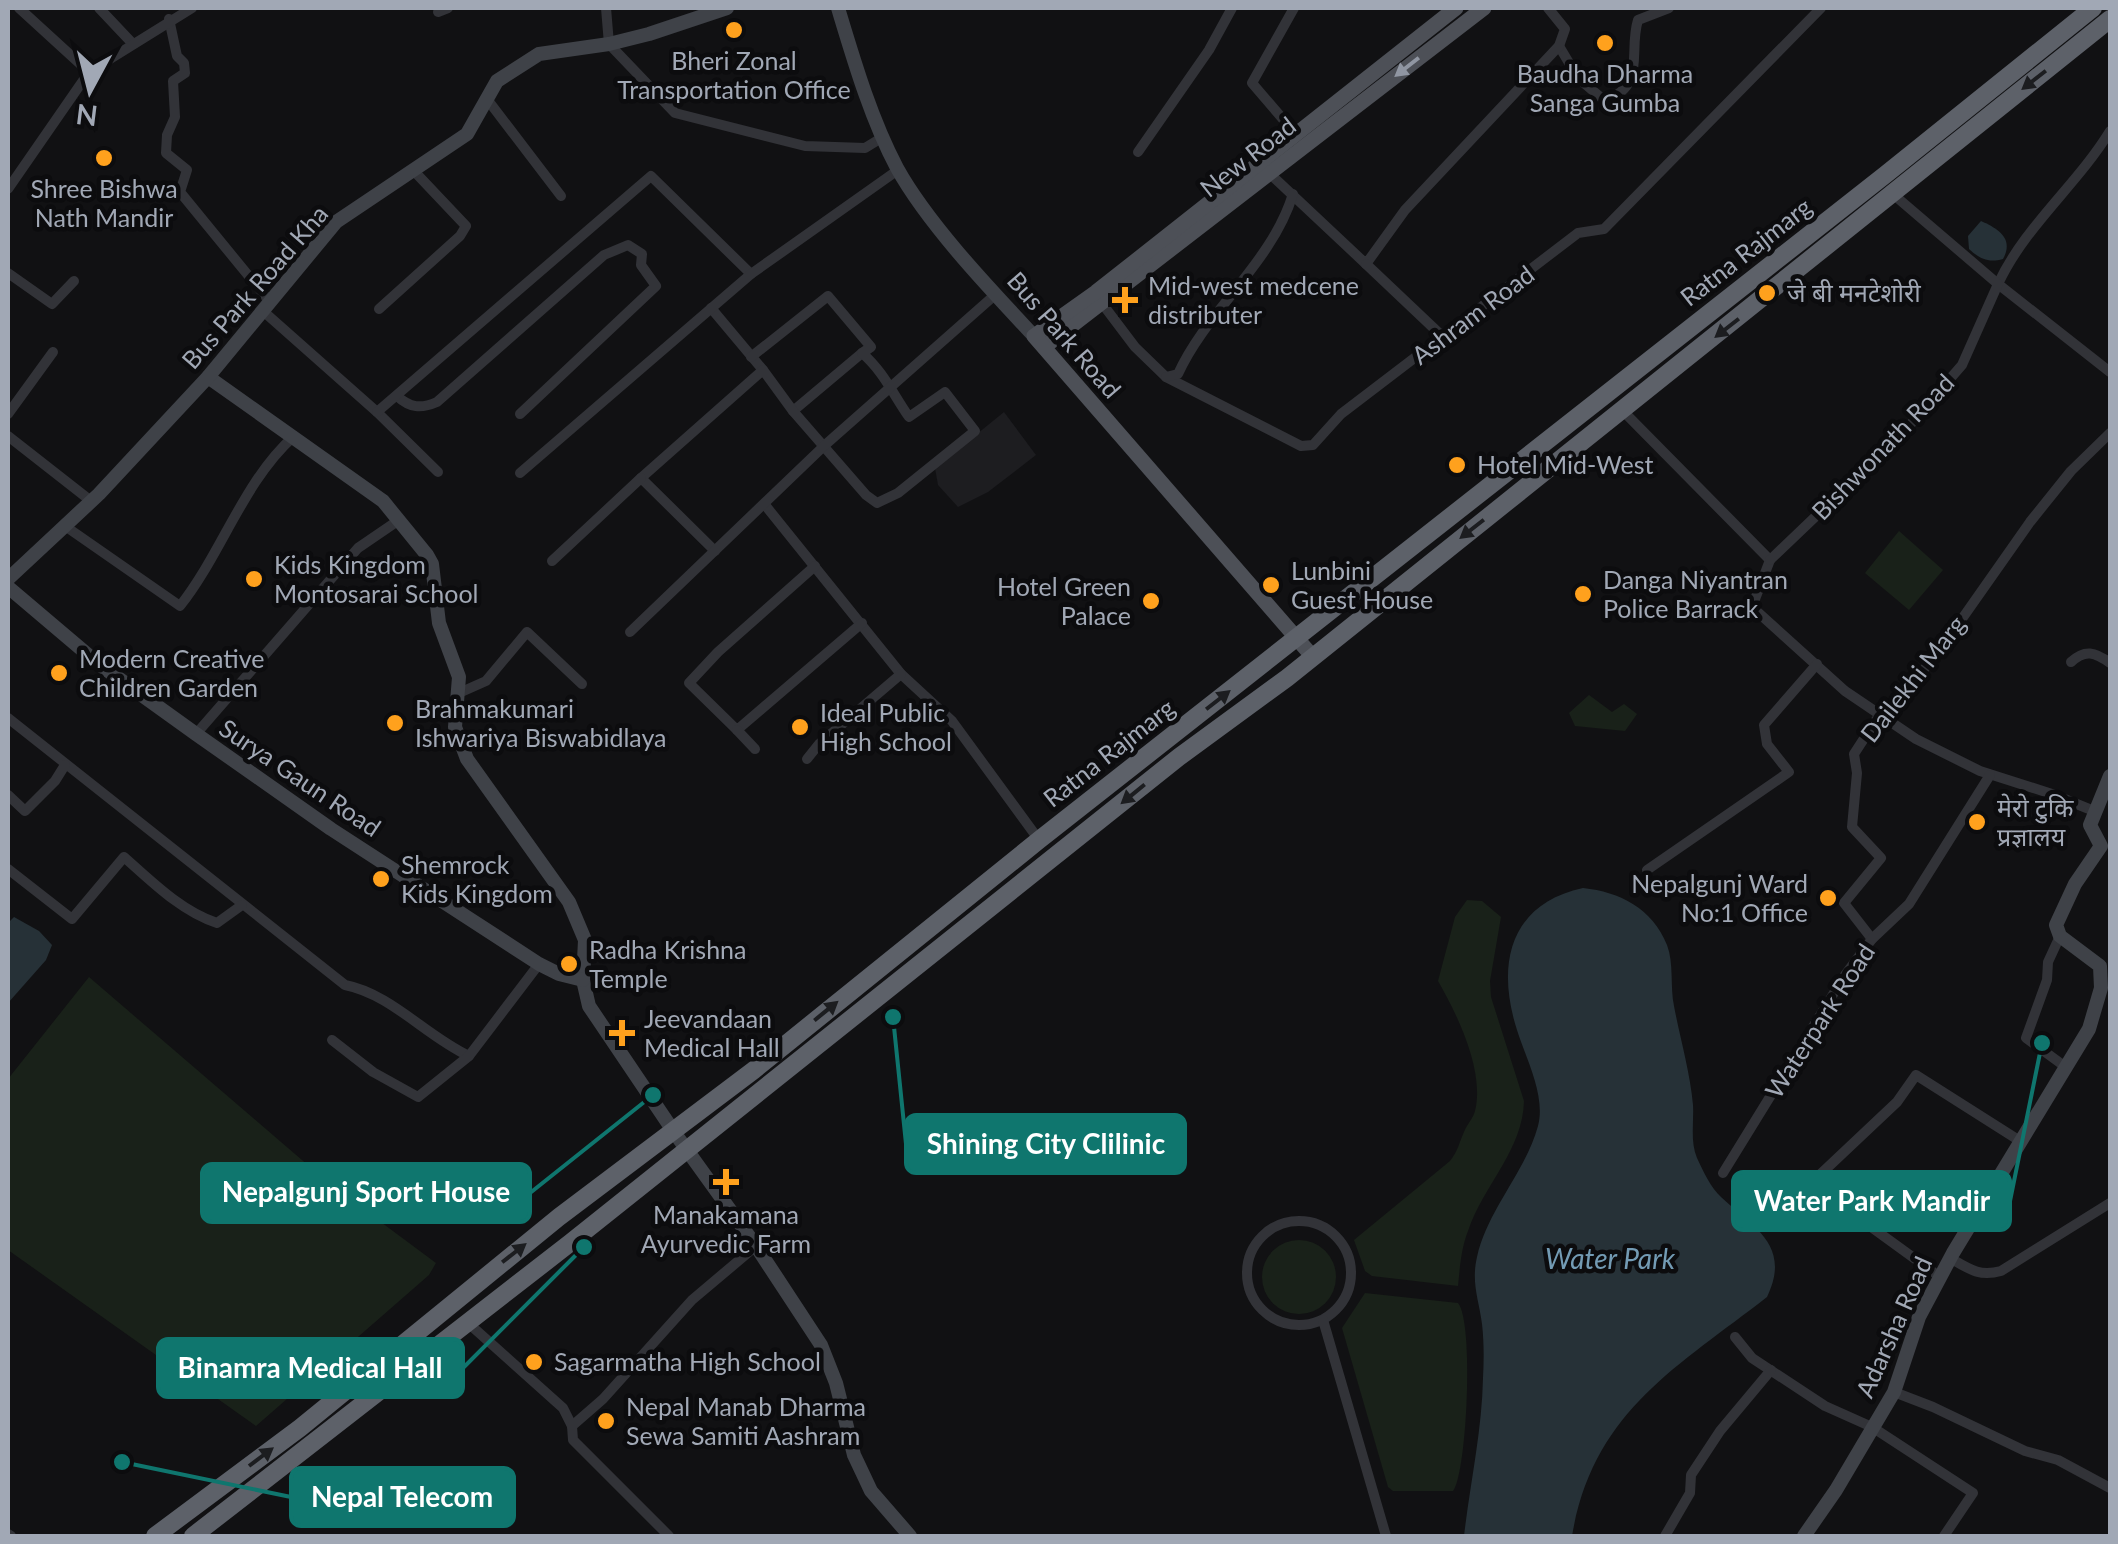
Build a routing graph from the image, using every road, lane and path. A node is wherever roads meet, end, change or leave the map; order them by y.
1 (18, 8) edge
2 (99, 8) edge
3 (192, 8) edge
4 (606, 8) edge
5 (726, 8) edge
6 (838, 8) edge
7 (1232, 8) edge
8 (1294, 8) edge
9 (1456, 8) edge
10 (1484, 8) edge
11 (1548, 8) edge
12 (1669, 8) edge
13 (1821, 8) edge
14 (2080, 11) edge
15 (170, 19) junction
16 (2110, 19) edge
17 (2092, 34) junction
18 (133, 44) junction
19 (609, 44) junction
20 (1559, 46) junction
21 (89, 72) junction
22 (487, 99) junction
23 (2110, 131) edge
24 (1294, 132) junction
25 (883, 137) junction
26 (1138, 152) dead end
27 (414, 170) junction
28 (898, 170) junction
29 (1269, 173) junction
30 (8, 188) edge
31 (1293, 194) junction
32 (1894, 195) junction
33 (561, 196) dead end
34 (1366, 264) junction
35 (8, 273) edge
36 (751, 274) junction
37 (74, 281) dead end
38 (1998, 284) junction
39 (996, 294) junction
40 (1100, 302) junction
41 (267, 306) junction
42 (711, 308) junction
43 (379, 309) dead end
44 (1442, 336) junction
45 (1039, 342) junction
46 (53, 352) dead end
47 (862, 352) junction
48 (751, 356) junction
49 (763, 370) junction
50 (2110, 372) edge
51 (1166, 377) junction
52 (208, 378) junction
53 (889, 389) junction
54 (396, 396) junction
55 (794, 411) junction
56 (1623, 411) junction
57 (378, 412) junction
58 (8, 414) edge
59 (520, 414) dead end
60 (2110, 433) edge
61 (8, 436) edge
62 (294, 436) junction
63 (825, 445) junction
64 (438, 472) dead end
65 (520, 473) dead end
66 (642, 478) junction
67 (91, 501) junction
68 (765, 505) junction
69 (399, 520) junction
70 (65, 526) junction
71 (715, 551) junction
72 (1770, 560) junction
73 (552, 561) dead end
74 (815, 566) junction
75 (8, 583) edge
76 (862, 623) junction
77 (630, 632) dead end
78 (1295, 639) junction
79 (1313, 657) junction
80 (2070, 662) dead end
81 (2110, 663) edge
82 (1817, 664) junction
83 (901, 674) junction
84 (582, 684) dead end
85 (459, 693) junction
86 (1880, 714) junction
87 (8, 718) edge
88 (737, 730) junction
89 (196, 734) junction
90 (755, 748) dead end
91 (806, 759) dead end
92 (65, 765) junction
93 (1990, 775) junction
94 (2110, 776) edge
95 (8, 795) edge
96 (2094, 811) junction
97 (1039, 840) junction
98 (2106, 848) edge
99 (8, 869) edge
100 (1647, 870) dead end
101 (982, 888) junction
102 (242, 904) junction
103 (996, 904) junction
104 (2060, 936) junction
105 (1872, 938) junction
106 (539, 964) junction
107 (2105, 967) edge
108 (583, 980) junction
109 (332, 1040) dead end
110 (469, 1056) junction
111 (2067, 1068) junction
112 (674, 1132) junction
113 (2020, 1141) junction
114 (686, 1150) junction
115 (1724, 1173) dead end
116 (2110, 1203) edge
117 (756, 1246) junction
118 (1950, 1258) junction
119 (1940, 1276) junction
120 (1323, 1320) junction
121 (468, 1322) junction
122 (1734, 1338) dead end
123 (1771, 1370) junction
124 (1894, 1392) junction
125 (572, 1426) junction
126 (1872, 1427) junction
127 (2110, 1488) edge
128 (155, 1536) edge
129 (193, 1536) edge
130 (669, 1536) edge
131 (910, 1536) edge
132 (1386, 1536) edge
133 (1665, 1536) edge
134 (1804, 1536) edge
135 (1944, 1536) edge

1 - 21 street
2 - 18 street
3 - 15 street
4 - 19 street
5 - 19 street, Bus Park Road Kha
6 - 25 street, Bus Park Road
7 - 26 street
8 - 24 street
9 - 24 main road
10 -> 29 main road, New Road
11 - 20 street
12 - 20 street
13 - 44 street, Ashram Road
14 - 17 street
14 - 78 highway, Ratna Rajmarg
15 - 18 street
15 - 41 street
16 - 17 highway, Ratna Rajmarg
17 -> 32 highway, Ratna Rajmarg
18 - 21 street
19 - 22 street, Bus Park Road Kha
19 - 25 street
20 - 34 street
21 - 30 street
22 - 27 street, Bus Park Road Kha
22 - 33 street
23 - 38 street, Bishwonath Road
24 - 45 main road
25 - 28 street, Bus Park Road
27 - 41 street, Bus Park Road Kha
27 - 43 street
28 - 36 street
28 - 39 street, Bus Park Road
29 - 31 street
29 - 40 main road, New Road
31 - 34 street
31 - 51 street
32 - 38 street
32 -> 56 highway, Ratna Rajmarg
34 - 44 street
35 - 37 street
36 - 42 street
36 - 54 street
38 - 50 street
38 - 72 street, Bishwonath Road
39 - 45 street, Bus Park Road
39 - 53 street
40 - 45 main road, New Road
40 - 51 street, Ashram Road
41 - 52 street, Bus Park Road Kha
41 - 57 street
42 - 48 street
42 - 65 street
44 - 51 street, Ashram Road
45 - 78 main road, Bus Park Road
46 - 58 street
47 - 48 street
47 - 53 street
47 - 55 street
48 - 49 street
49 - 55 street
49 - 66 street
52 - 62 street
52 - 67 street, Bus Park Road Kha
53 - 63 street
53 - 63 street
54 - 57 street
54 - 59 street
55 - 63 street
56 - 72 street
56 -> 79 highway, Ratna Rajmarg
57 - 64 street
60 - 86 street, Dailekhi Marg
61 - 67 street
62 - 69 street
62 - 70 street
63 - 68 street
66 - 71 street
66 - 73 street
67 - 70 street, Bus Park Road Kha
68 - 71 street
68 - 74 street
69 - 85 street
69 - 89 street
70 - 75 street, Bus Park Road Kha
71 - 77 street
72 - 82 street
74 - 76 street
74 - 88 street
75 - 89 street, Surya Gaun Road
76 - 83 street
76 - 88 street
78 - 79 main road, Bus Park Road
97 -> 78 highway, Ratna Rajmarg
79 -> 103 highway, Ratna Rajmarg
80 - 81 street
82 - 86 street
82 - 100 street
83 - 91 street
83 - 97 street
84 - 85 street
85 - 108 street
86 - 93 street
86 - 105 street, Dailekhi Marg
87 - 92 street
88 - 90 street
89 - 106 street, Surya Gaun Road
92 - 95 street
92 - 102 street
93 - 96 street
93 - 105 street, Waterpark Road
94 - 96 street
96 - 98 street
97 - 101 highway, Ratna Rajmarg
98 - 104 street
99 - 102 street
101 - 103 highway
112 -> 101 highway, Ratna Rajmarg
102 - 110 street
103 - 114 highway, Ratna Rajmarg
104 - 107 street, Adarsha Road
104 - 111 street
105 - 115 street, Waterpark Road
106 - 108 street, Surya Gaun Road
106 - 110 street
107 - 111 street, Adarsha Road
108 - 112 street
109 - 110 street
111 - 113 street, Adarsha Road
112 - 114 street
128 -> 112 highway, Ratna Rajmarg
113 - 118 street, Adarsha Road
113 - 119 street
114 - 117 street
114 - 121 highway, Ratna Rajmarg
116 - 118 street
117 - 125 street
117 - 131 street
118 - 119 street, Adarsha Road
119 - 124 street, Adarsha Road
120 - 120 street
120 - 132 street
121 - 125 street
121 - 129 highway, Ratna Rajmarg
122 - 123 street
123 - 126 street
123 - 133 street
124 - 126 street, Adarsha Road
124 - 127 street
125 - 130 street
126 - 134 street, Adarsha Road
126 - 135 street

